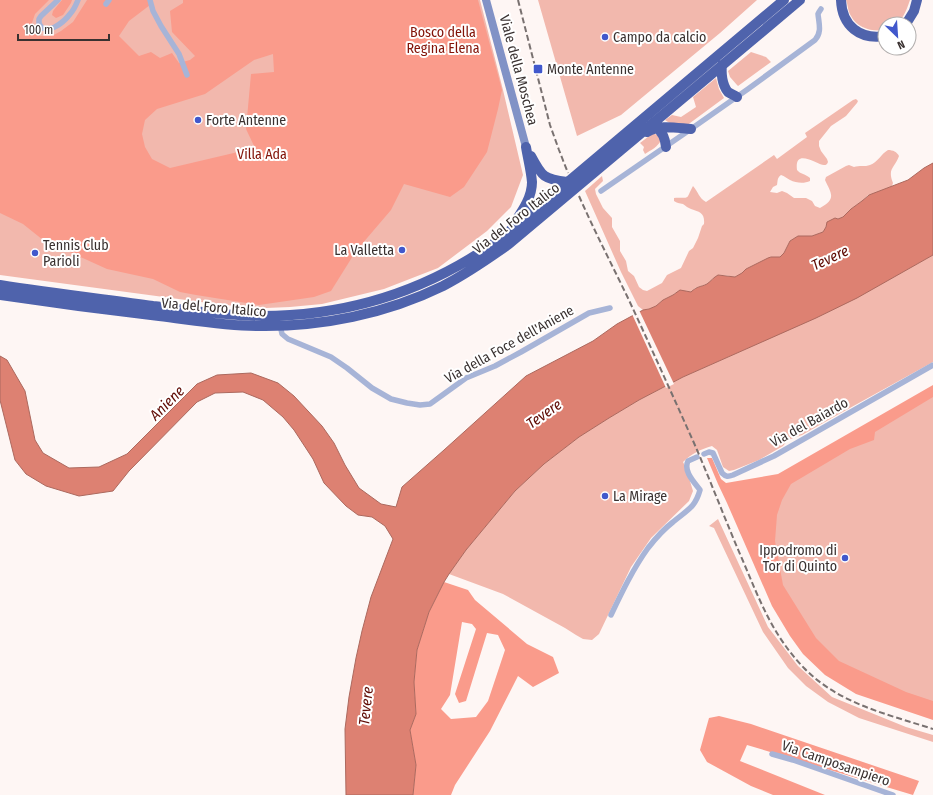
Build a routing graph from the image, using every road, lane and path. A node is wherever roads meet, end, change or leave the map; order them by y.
1 (58, 0) edge
2 (78, 0) edge
3 (150, 0) edge
4 (486, 0) edge
5 (780, 0) edge
6 (784, 0) edge
7 (800, 0) edge
8 (841, 0) edge
9 (917, 0) edge
10 (821, 9) dead end
11 (767, 14) junction
12 (912, 16) edge
13 (877, 36) edge
14 (722, 65) junction
15 (187, 74) dead end
16 (737, 97) junction
17 (656, 128) junction
18 (692, 129) junction
19 (628, 144) junction
20 (526, 147) junction
21 (666, 147) junction
22 (567, 182) junction
23 (600, 191) dead end
24 (506, 234) junction
25 (0, 285) edge
26 (0, 295) edge
27 (610, 308) dead end
28 (280, 326) junction
29 (933, 366) edge
30 (704, 454) dead end
31 (697, 457) dead end
32 (611, 615) dead end
33 (772, 754) dead end
34 (893, 795) edge

1 - 2 street
3 - 15 street
4 - 20 street, Viale della Moschea
5 - 11 highway
6 - 11 highway, Via del Foro Italico
7 - 14 highway, Via del Foro Italico
8 - 13 highway
9 - 12 highway
10 - 16 street
11 - 22 highway, Via del Foro Italico
14 - 16 highway
14 - 19 highway, Via del Foro Italico
16 - 18 street
17 - 18 highway
17 - 19 highway
17 - 21 highway
18 - 21 street
19 - 28 highway, Via del Foro Italico
20 - 22 highway
20 - 24 highway
21 - 23 street
22 - 24 highway, Via del Foro Italico
24 - 25 highway, Via del Foro Italico
26 - 28 highway, Via del Foro Italico
27 - 28 street, Via della Foce dell'Aniene
29 - 30 street, Via del Baiardo
31 - 32 street
33 - 34 street, Via Camposampiero

